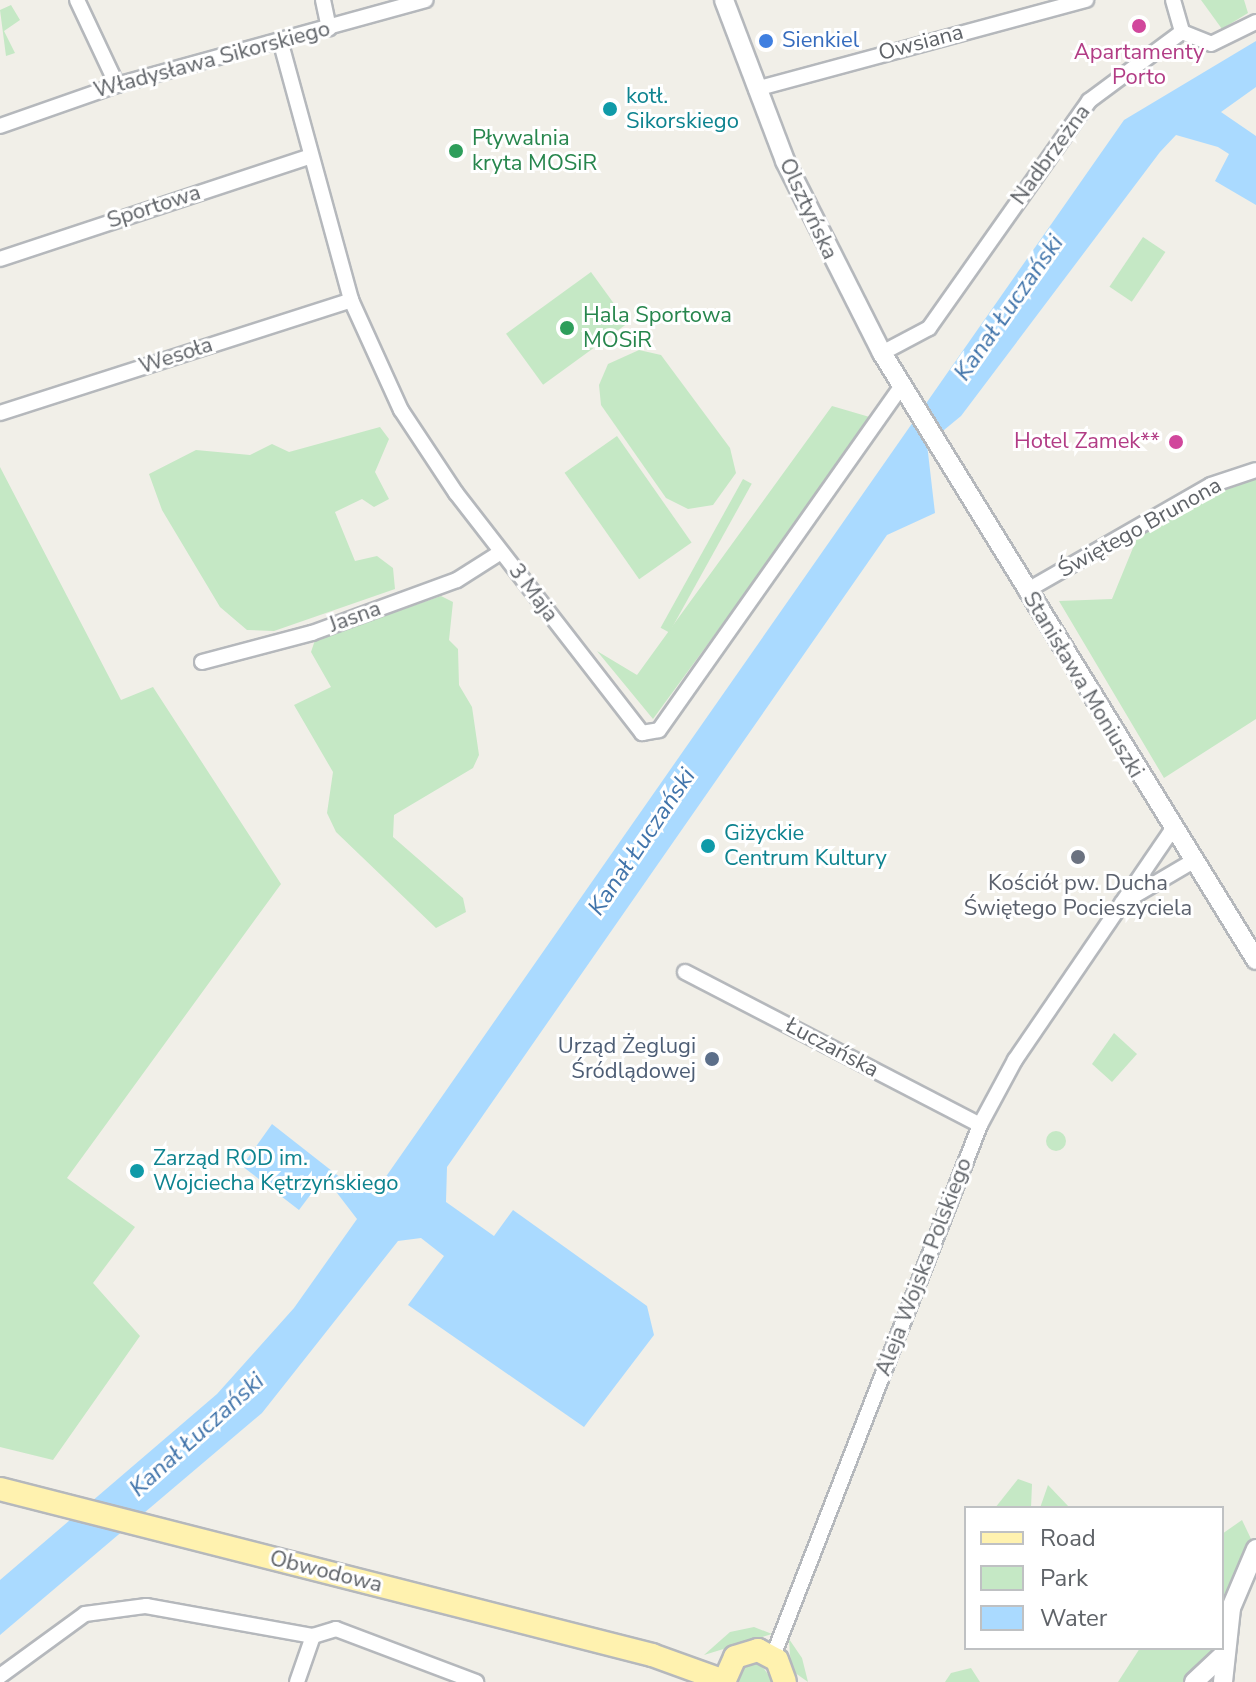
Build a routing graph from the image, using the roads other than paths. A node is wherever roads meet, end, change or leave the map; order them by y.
1 (77, 0) edge
2 (323, 0) edge
3 (425, 0) edge
4 (724, 0) edge
5 (1086, 0) edge
6 (1173, 0) edge
7 (1256, 22) edge
8 (329, 28) junction
9 (1182, 32) junction
10 (280, 40) junction
11 (117, 85) junction
12 (756, 89) junction
13 (0, 126) edge
14 (309, 157) junction
15 (0, 259) edge
16 (351, 300) junction
17 (882, 353) junction
18 (901, 387) junction
19 (913, 409) joint
20 (0, 413) edge
21 (1256, 470) edge
22 (501, 552) junction
23 (1026, 591) junction
24 (202, 662) dead end
25 (1171, 831) junction
26 (1190, 863) junction
27 (1122, 903) junction
28 (1256, 960) edge
29 (685, 972) dead end
30 (980, 1125) junction
31 (11, 1492) edge
32 (1256, 1549) edge
33 (313, 1636) junction
34 (1224, 1647) edge
35 (1223, 1650) edge
36 (773, 1656) junction
37 (1222, 1656) junction
38 (726, 1675) edge
39 (0, 1676) edge
40 (789, 1680) edge
41 (297, 1682) edge
42 (476, 1682) edge
43 (1194, 1682) edge
44 (1223, 1682) edge

1 - 11 street
2 - 8 street
3 - 8 street, Władysława Sikorskiego
4 - 12 street, Olsztyńska
5 - 12 street, Owsiana
6 - 9 street
7 - 9 street
8 - 10 street, Władysława Sikorskiego
9 - 17 street, Nadbrzeżna
10 - 11 street, Władysława Sikorskiego
10 - 14 street, 3 Maja
11 - 13 street, Władysława Sikorskiego
12 - 17 street, Olsztyńska
14 - 15 street, Sportowa
14 - 16 street, 3 Maja
16 - 20 street, Wesoła
16 - 22 street, 3 Maja
17 - 18 street, Olsztyńska
18 - 19 street, Olsztyńska
18 - 22 street, 3 Maja
19 - 23 street, Stanisława Moniuszki
21 - 23 street, Świętego Brunona
22 - 24 street, Jasna
23 - 25 street, Stanisława Moniuszki
25 - 26 street, Stanisława Moniuszki
25 - 27 street, Aleja Wojska Polskiego
26 - 27 street, Aleja Wojska Polskiego
26 - 28 street, Stanisława Moniuszki
27 - 30 street, Aleja Wojska Polskiego
29 - 30 street, Łuczańska
30 - 36 street, Aleja Wojska Polskiego
31 - 38 main road, Obwodowa
32 - 34 street
33 - 39 street
33 - 41 street
33 - 42 street
35 - 37 street
36 - 38 main road
36 - 40 main road
37 - 43 street
37 - 44 street

